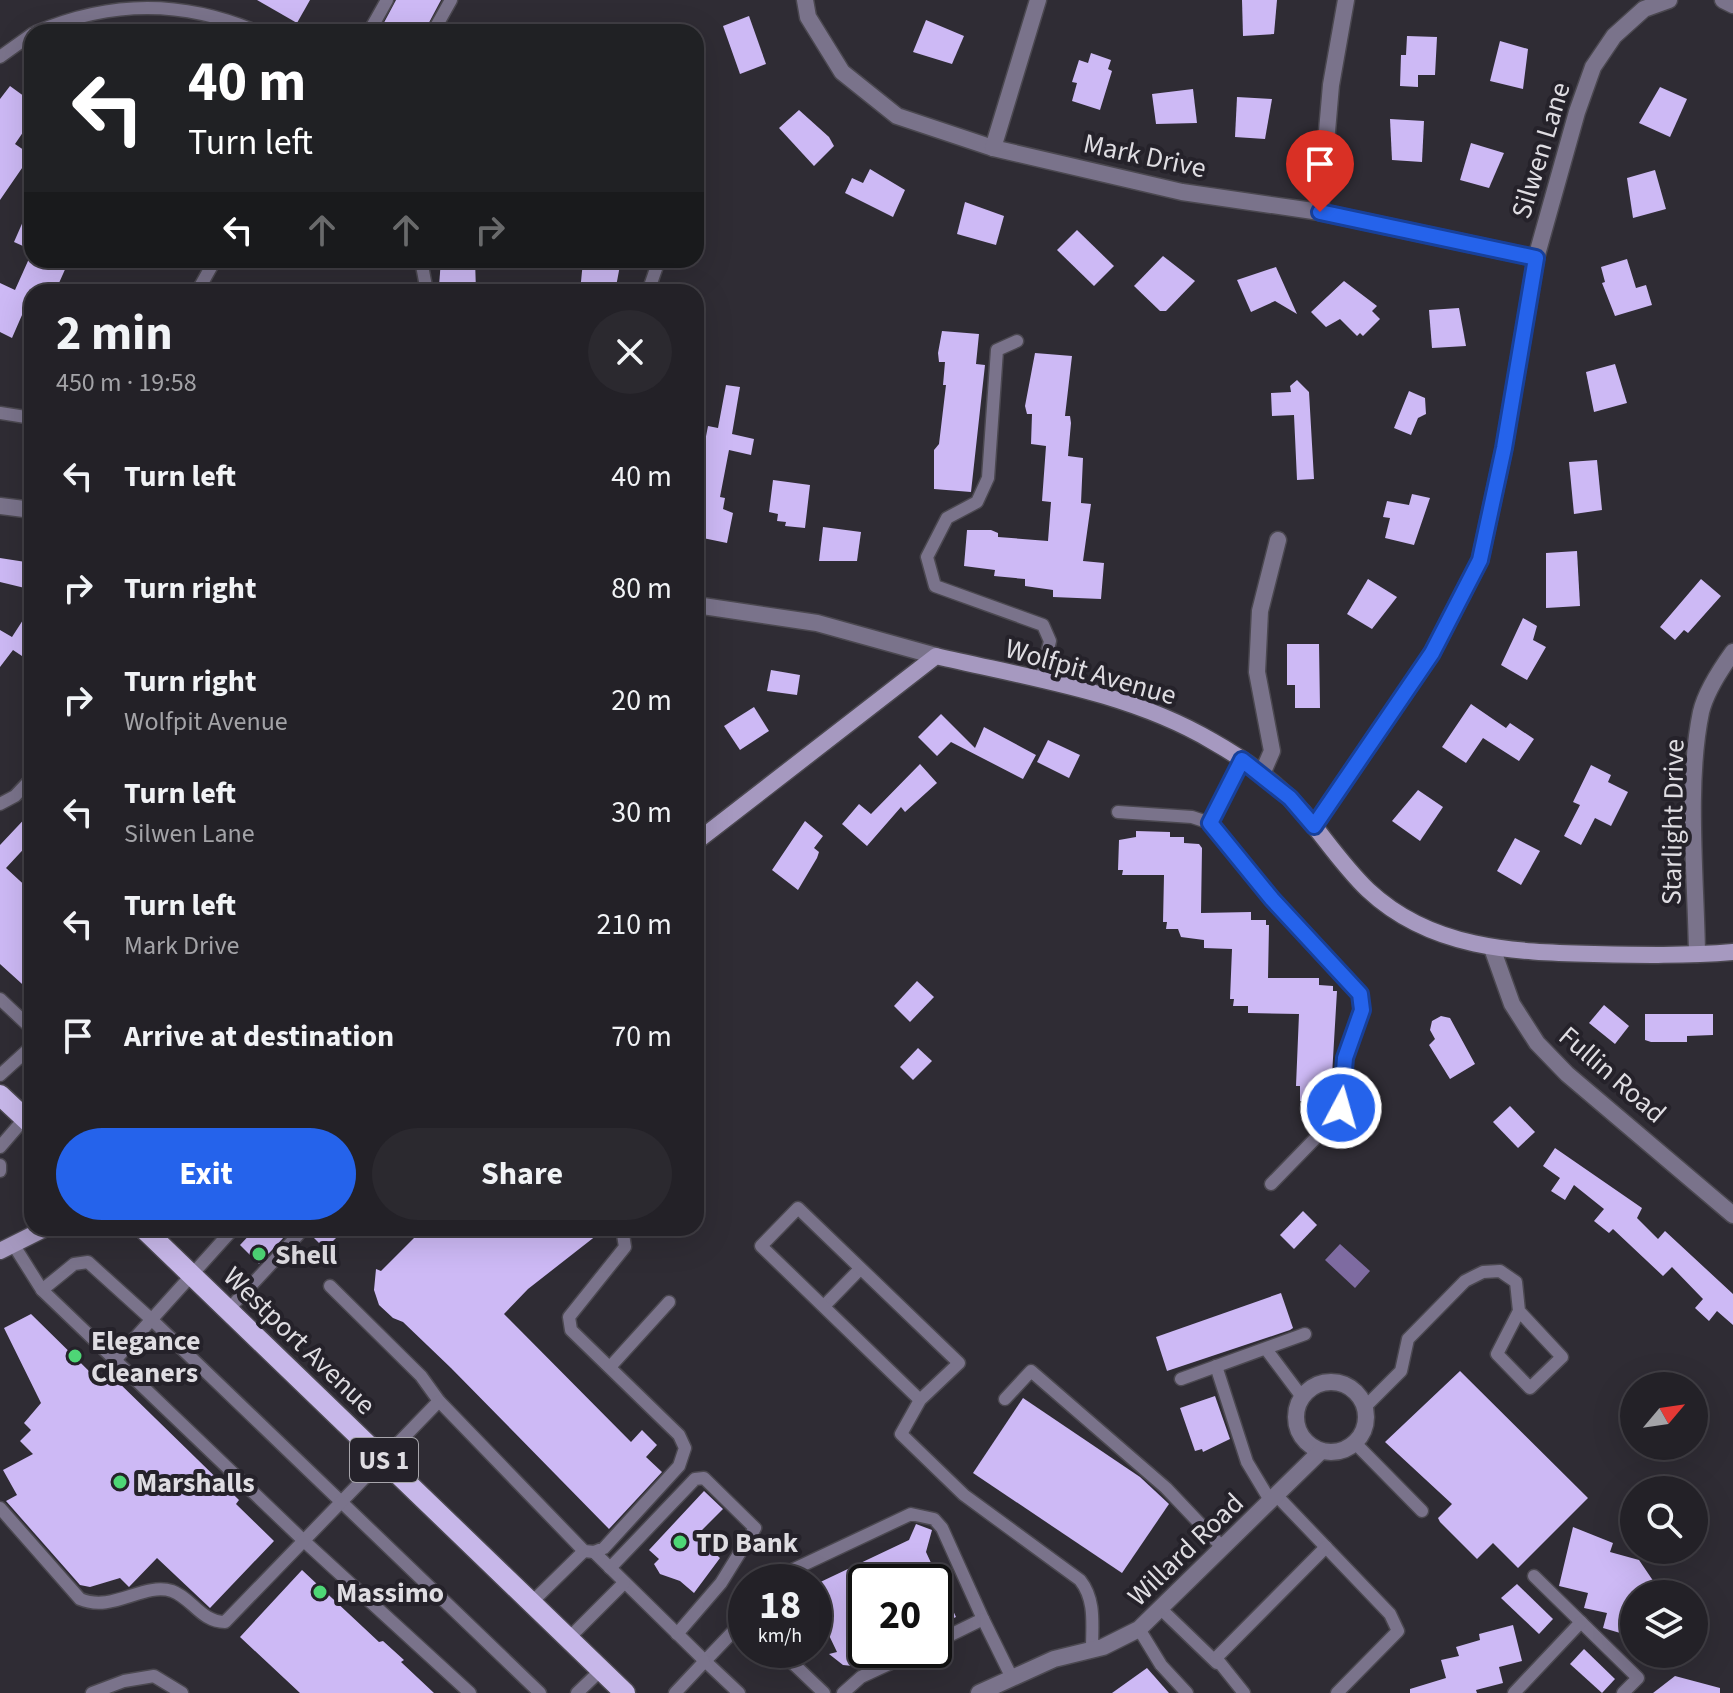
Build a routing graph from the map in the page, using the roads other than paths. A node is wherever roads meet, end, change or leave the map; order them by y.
1 (387, 0) edge
2 (451, 0) edge
3 (805, 0) edge
4 (1038, 0) edge
5 (1346, 0) edge
6 (1669, 0) edge
7 (1723, 0) edge
8 (1733, 5) edge
9 (52, 24) edge
10 (244, 24) edge
11 (374, 24) edge
12 (438, 24) edge
13 (24, 40) edge
14 (0, 57) edge
15 (993, 148) junction
16 (1320, 212) junction
17 (1536, 258) junction
18 (1017, 341) dead end
19 (0, 413) edge
20 (24, 417) edge
21 (0, 506) edge
22 (24, 509) edge
23 (1278, 540) dead end
24 (704, 606) edge
25 (1733, 652) edge
26 (936, 656) junction
27 (1041, 680) junction
28 (1242, 760) junction
29 (1262, 774) junction
30 (24, 786) edge
31 (0, 804) edge
32 (1118, 812) dead end
33 (1210, 823) junction
34 (1314, 826) junction
35 (704, 836) edge
36 (1492, 948) junction
37 (1733, 952) edge
38 (1697, 954) junction
39 (0, 999) edge
40 (24, 1022) edge
41 (24, 1053) edge
42 (0, 1075) edge
43 (0, 1095) edge
44 (24, 1117) edge
45 (24, 1125) edge
46 (0, 1147) edge
47 (0, 1165) edge
48 (0, 1171) edge
49 (1271, 1184) dead end
50 (1733, 1215) edge
51 (29, 1236) edge
52 (151, 1236) edge
53 (227, 1236) edge
54 (297, 1236) edge
55 (623, 1236) edge
56 (6, 1247) edge
57 (860, 1269) junction
58 (191, 1274) junction
59 (330, 1286) dead end
60 (42, 1290) junction
61 (669, 1302) dead end
62 (824, 1306) junction
63 (228, 1310) junction
64 (1519, 1311) junction
65 (151, 1319) junction
66 (1305, 1334) dead end
67 (1266, 1349) junction
68 (116, 1359) junction
69 (1216, 1366) junction
70 (610, 1367) junction
71 (1181, 1379) dead end
72 (1302, 1397) junction
73 (1005, 1399) dead end
74 (920, 1400) junction
75 (439, 1401) junction
76 (1365, 1407) junction
77 (1355, 1443) junction
78 (1321, 1451) junction
79 (383, 1460) junction
80 (1274, 1499) junction
81 (340, 1503) junction
82 (0, 1508) edge
83 (1422, 1511) dead end
84 (304, 1541) junction
85 (1326, 1547) junction
86 (1223, 1548) junction
87 (589, 1552) junction
88 (805, 1564) edge
89 (610, 1568) junction
90 (1534, 1576) dead end
91 (624, 1583) junction
92 (531, 1603) junction
93 (1162, 1610) junction
94 (983, 1619) junction
95 (1581, 1622) junction
96 (1139, 1629) junction
97 (677, 1634) junction
98 (952, 1634) edge
99 (728, 1637) edge
100 (568, 1639) junction
101 (1092, 1650) junction
102 (705, 1661) junction
103 (1217, 1663) junction
104 (798, 1668) edge
105 (880, 1668) edge
106 (601, 1670) junction
107 (1012, 1678) junction
108 (92, 1693) edge
109 (182, 1693) edge
110 (470, 1693) edge
111 (540, 1693) edge
112 (577, 1693) edge
113 (625, 1693) edge
114 (675, 1693) edge
115 (739, 1693) edge
116 (824, 1693) edge
117 (843, 1693) edge
118 (979, 1693) edge
119 (1187, 1693) edge
120 (1244, 1693) edge
121 (1337, 1693) edge
122 (1514, 1693) edge
123 (1623, 1693) edge

1 - 11 lane
2 - 12 lane
3 - 15 street, Mark Drive
4 - 15 street
5 - 16 street
6 - 17 street, Silwen Lane
7 - 8 street
9 - 10 lane
13 - 14 lane
15 - 16 street, Mark Drive
16 - 17 street, Mark Drive
17 - 34 street, Silwen Lane
18 - 27 lane
19 - 20 lane
21 - 22 street
23 - 29 street
24 - 26 street, Wolfpit Avenue
25 - 38 street, Starlight Drive
26 - 27 street, Wolfpit Avenue
26 - 35 street
27 - 28 street, Wolfpit Avenue
28 - 29 street, Wolfpit Avenue
28 - 33 lane
29 - 34 street, Wolfpit Avenue
30 - 31 lane
32 - 33 lane
33 - 49 lane
34 - 36 street, Wolfpit Avenue
36 - 38 street, Wolfpit Avenue
36 - 50 street, Fullin Road
37 - 38 street, Wolfpit Avenue
39 - 40 lane
41 - 42 lane
43 - 44 main road
45 - 46 lane
47 - 48 lane
51 - 56 street
52 - 58 main road, Westport Avenue / US 1
53 - 58 lane
54 - 63 lane
55 - 70 lane
56 - 60 lane
57 - 62 lane
57 - 62 lane
57 - 74 lane
58 - 63 main road, Westport Avenue / US 1
58 - 65 lane
59 - 75 lane
60 - 65 lane
60 - 68 lane
61 - 70 lane
62 - 74 lane
63 - 79 main road, Westport Avenue / US 1
64 - 64 lane
64 - 76 lane
65 - 68 lane
65 - 81 lane
66 - 67 lane
67 - 69 lane
67 - 72 lane
68 - 84 lane
69 - 71 lane
69 - 80 lane
70 - 87 lane
72 - 76 street
72 - 78 street
73 - 86 lane
74 - 101 lane
75 - 79 lane
75 - 87 lane
76 - 77 street
77 - 78 street
77 - 83 lane
78 - 80 street, Willard Road
79 - 81 lane
79 - 92 main road, Westport Avenue / US 1
80 - 85 lane
80 - 86 street, Willard Road
81 - 84 lane
81 - 111 lane
82 - 84 lane
84 - 110 lane
85 - 103 lane
85 - 121 lane
86 - 93 street, Willard Road
87 - 89 lane
87 - 92 lane
88 - 94 lane
89 - 91 lane
89 - 97 lane
90 - 95 lane
91 - 97 lane
91 - 100 lane
92 - 100 main road, Westport Avenue / US 1
93 - 96 street, Willard Road
93 - 103 lane
94 - 98 lane
94 - 107 lane
95 - 122 lane
95 - 123 lane
96 - 101 street, Willard Road
96 - 119 lane
97 - 102 lane
99 - 102 lane
100 - 106 main road, Westport Avenue / US 1
101 - 107 street, Willard Road
102 - 114 lane
102 - 115 lane
103 - 120 lane
104 - 116 lane
105 - 117 lane
106 - 112 lane
106 - 113 main road, Westport Avenue / US 1
107 - 118 street, Willard Road
108 - 109 lane

